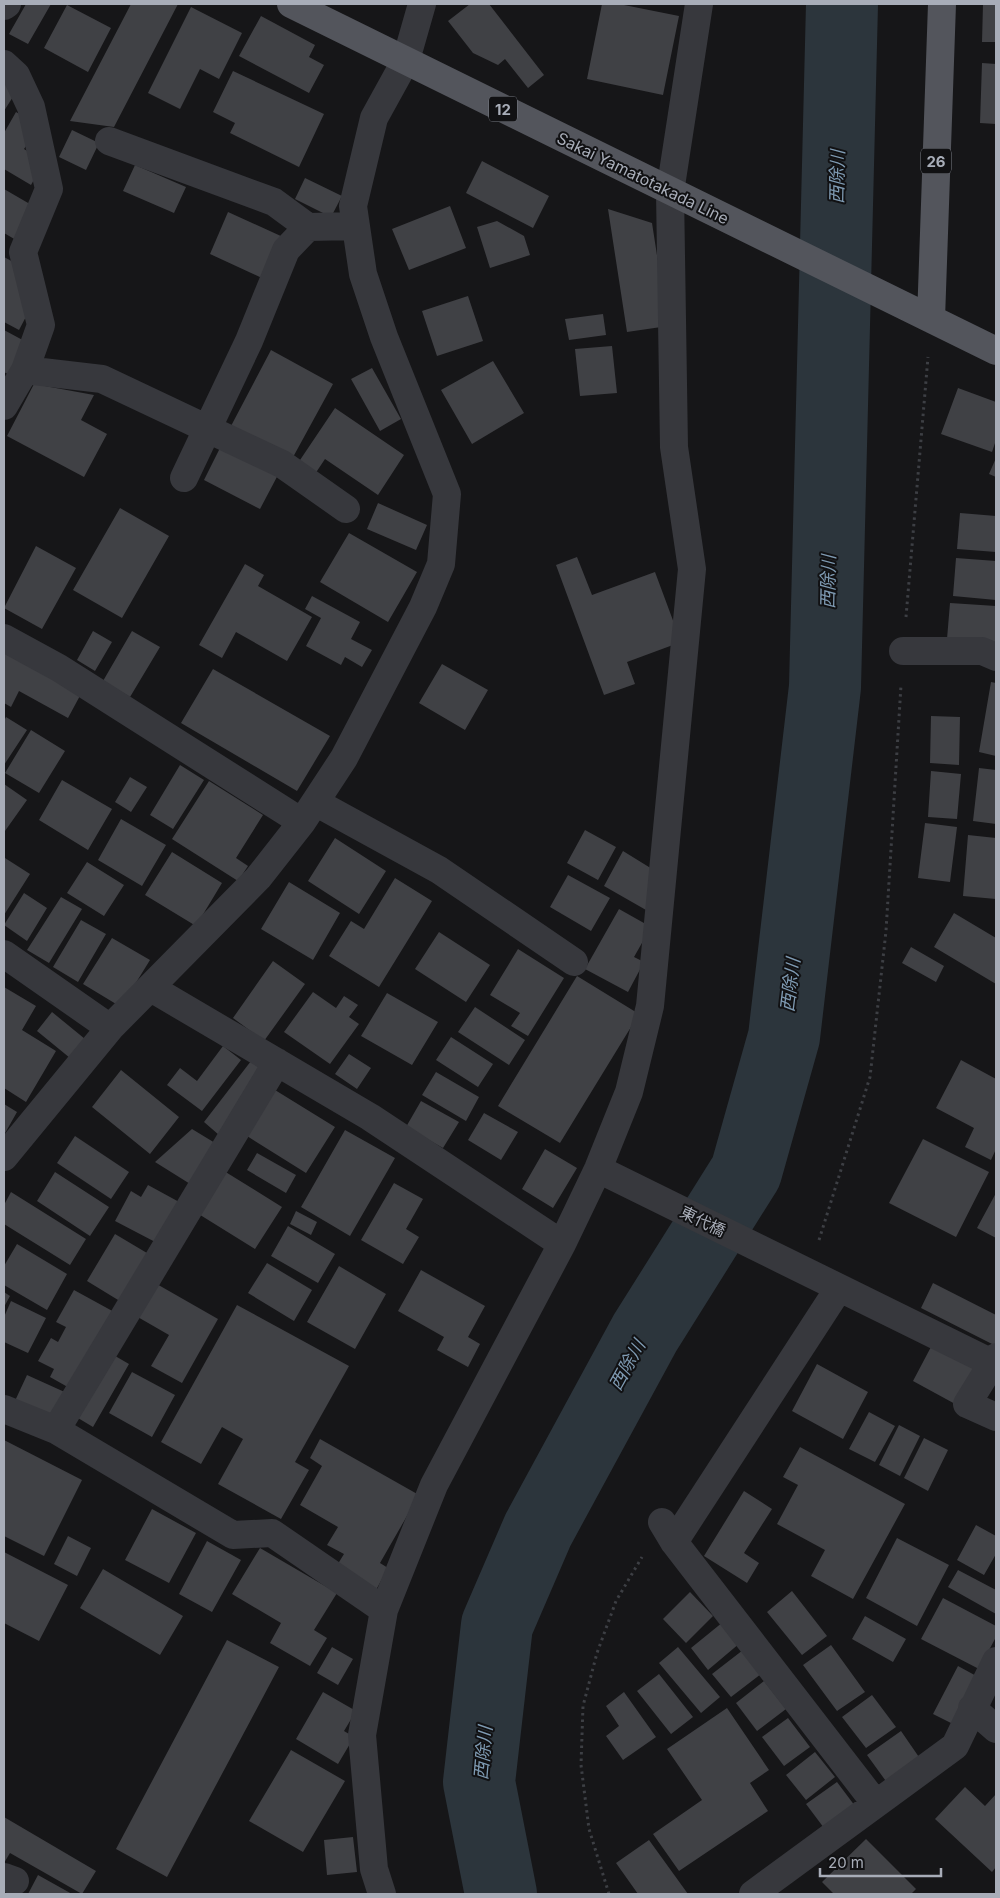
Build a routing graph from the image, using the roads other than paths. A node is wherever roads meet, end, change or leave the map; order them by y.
1 (7, 4) edge
2 (291, 4) edge
3 (422, 4) edge
4 (699, 4) edge
5 (942, 4) edge
6 (4, 6) edge
7 (406, 60) junction
8 (4, 64) edge
9 (109, 141) dead end
10 (670, 192) junction
11 (356, 226) junction
12 (308, 227) junction
13 (931, 318) junction
14 (996, 351) edge
15 (25, 370) junction
16 (4, 406) edge
17 (206, 430) junction
18 (184, 478) dead end
19 (346, 509) dead end
20 (4, 638) edge
21 (903, 651) road end
22 (996, 657) edge
23 (308, 812) junction
24 (4, 954) edge
25 (574, 962) dead end
26 (151, 988) junction
27 (110, 1028) junction
28 (277, 1062) junction
29 (4, 1157) edge
30 (600, 1170) junction
31 (562, 1244) junction
32 (839, 1288) junction
33 (994, 1360) edge
34 (4, 1409) edge
35 (996, 1417) edge
36 (56, 1430) junction
37 (384, 1610) junction
38 (996, 1661) edge
39 (972, 1708) junction
40 (996, 1729) edge
41 (876, 1804) junction
42 (764, 1891) edge
43 (382, 1894) edge

1 - 6 street
2 - 7 main road, Sakai Yamatotakada Line / 12
3 - 7 street
4 - 10 street
5 - 13 main road, 26
7 - 10 main road, Sakai Yamatotakada Line / 12
7 - 11 street
8 - 15 street
9 - 12 street
10 - 13 main road, Sakai Yamatotakada Line / 12
10 - 30 street
11 - 12 street
11 - 23 street
12 - 17 street
13 - 14 main road, Sakai Yamatotakada Line / 12
15 - 16 street
15 - 17 street
17 - 18 street
17 - 19 street
20 - 23 street
21 - 22 street
23 - 25 street
23 - 26 street
24 - 27 street
26 - 27 street
26 - 28 street
27 - 29 street
28 - 31 street
28 - 36 street
30 - 31 street
30 - 32 street, 東代橋
31 - 37 street
32 - 33 street, 東代橋
32 - 41 street
33 - 35 street
34 - 36 street
36 - 37 street
37 - 43 street
38 - 39 street
39 - 40 street
39 - 41 street
41 - 42 street

